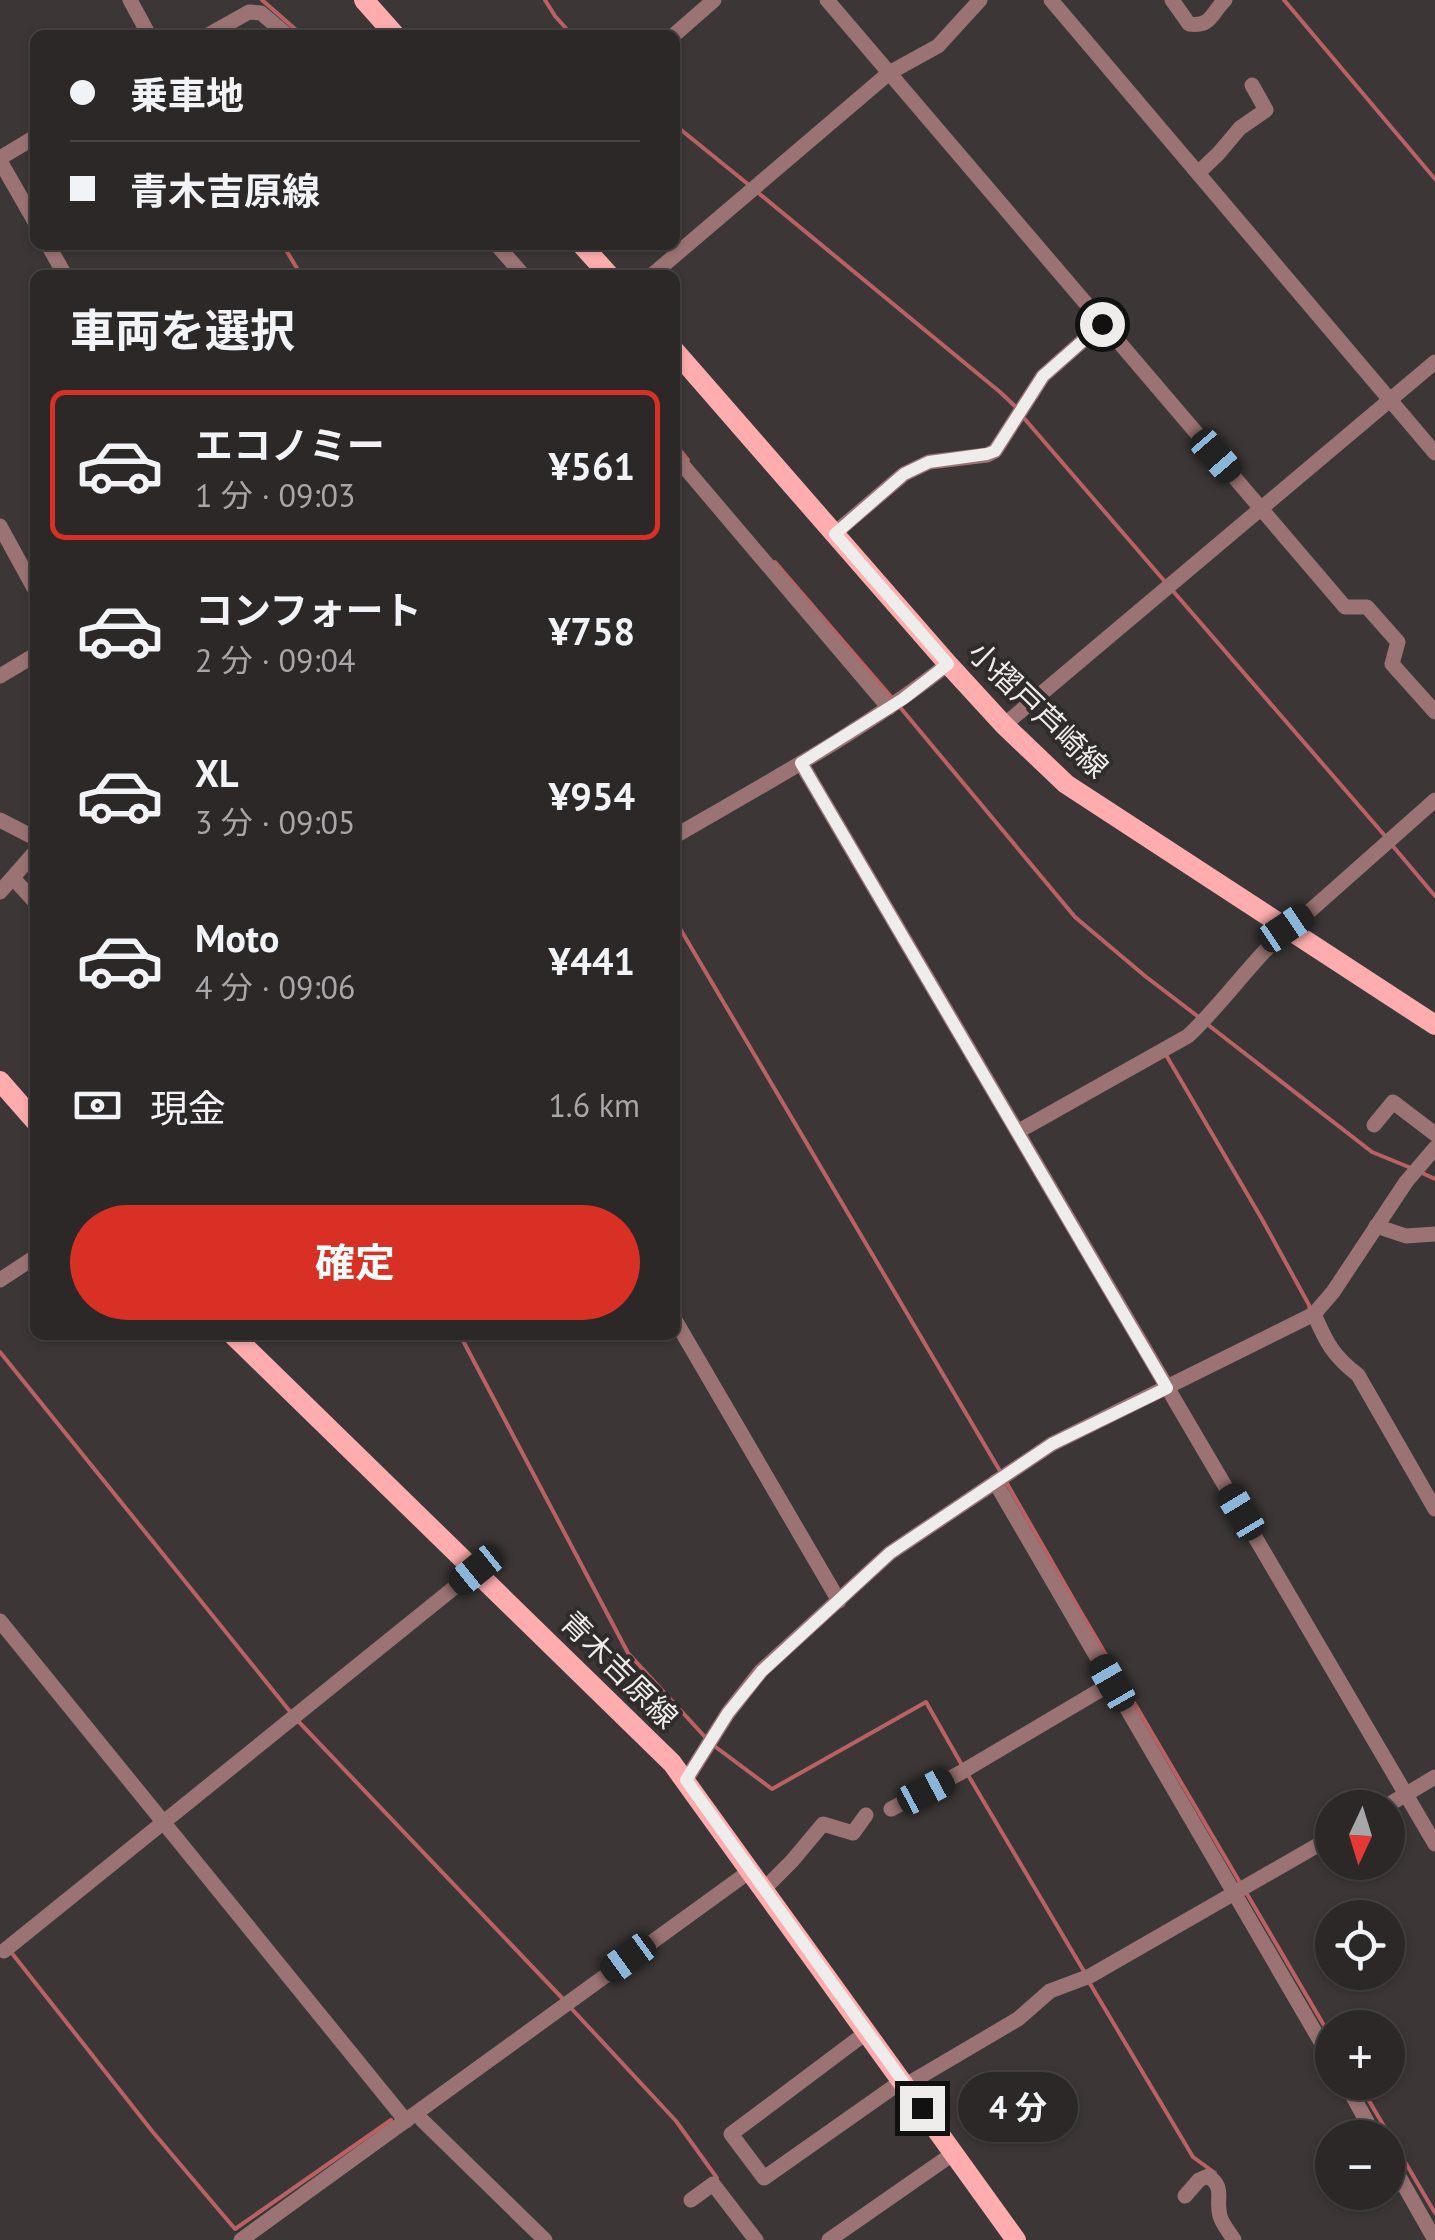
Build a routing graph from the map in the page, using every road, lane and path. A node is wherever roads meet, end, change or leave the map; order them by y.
1 (130, 0) edge
2 (364, 0) edge
3 (714, 0) edge
4 (826, 0) edge
5 (980, 0) edge
6 (1051, 0) edge
7 (1172, 0) edge
8 (1225, 0) edge
9 (146, 30) edge
10 (217, 30) edge
11 (282, 30) edge
12 (391, 30) edge
13 (680, 30) edge
14 (890, 74) junction
15 (1252, 86) dead end
16 (30, 140) edge
17 (0, 159) edge
18 (1198, 172) junction
19 (30, 213) edge
20 (501, 250) edge
21 (586, 250) edge
22 (519, 270) edge
23 (604, 270) edge
24 (658, 270) edge
25 (1102, 324) junction
26 (680, 356) edge
27 (1435, 362) edge
28 (1391, 400) junction
29 (1435, 453) edge
30 (680, 462) edge
31 (1262, 510) junction
32 (0, 526) edge
33 (835, 534) junction
34 (30, 581) edge
35 (30, 658) edge
36 (948, 664) junction
37 (0, 676) edge
38 (888, 708) junction
39 (1435, 712) edge
40 (1004, 725) junction
41 (801, 763) junction
42 (1435, 800) edge
43 (0, 820) edge
44 (680, 833) edge
45 (30, 835) edge
46 (30, 858) edge
47 (12, 878) junction
48 (0, 892) edge
49 (30, 897) edge
50 (1286, 928) junction
51 (1435, 1025) edge
52 (0, 1081) edge
53 (30, 1116) edge
54 (1374, 1126) dead end
55 (1019, 1131) junction
56 (1435, 1134) edge
57 (1435, 1148) edge
58 (1376, 1226) junction
59 (1435, 1234) edge
60 (30, 1260) edge
61 (0, 1280) edge
62 (1314, 1314) junction
63 (680, 1329) edge
64 (237, 1340) edge
65 (1167, 1388) junction
66 (995, 1482) junction
67 (1435, 1510) edge
68 (476, 1570) junction
69 (839, 1601) junction
70 (0, 1621) edge
71 (1112, 1683) junction
72 (1435, 1777) edge
73 (686, 1780) junction
74 (1403, 1790) edge
75 (1405, 1794) joint
76 (892, 1809) dead end
77 (866, 1815) dead end
78 (164, 1821) junction
79 (1435, 1844) edge
80 (1315, 1847) edge
81 (750, 1871) junction
82 (764, 1890) junction
83 (1237, 1893) junction
84 (4, 1950) dead end
85 (1315, 2031) edge
86 (867, 2032) junction
87 (904, 2083) junction
88 (414, 2120) junction
89 (954, 2152) junction
90 (1405, 2188) edge
91 (1185, 2196) dead end
92 (691, 2200) dead end
93 (241, 2240) edge
94 (545, 2240) edge
95 (756, 2240) edge
96 (830, 2240) edge
97 (1016, 2240) edge
98 (1234, 2240) edge
99 (1435, 2240) edge

1 - 9 street
2 - 12 main road
3 - 13 street
4 - 14 street
5 - 14 street
6 - 18 street
7 - 8 street
10 - 11 street
14 - 24 street
14 - 25 street
15 - 18 street
16 - 17 street
17 - 19 street
18 - 28 street
20 - 22 street
21 - 23 main road
25 - 31 street
25 - 33 street
26 - 33 main road, 小摺戸芦崎線
27 - 28 street
28 - 29 street
28 - 31 street
30 - 38 street
31 - 39 street
31 - 40 street
32 - 34 street
33 - 36 main road, 小摺戸芦崎線
35 - 37 street
36 - 38 street
36 - 40 main road, 小摺戸芦崎線
38 - 41 street
40 - 50 main road, 小摺戸芦崎線
41 - 44 street
41 - 55 street
42 - 50 street
43 - 45 street
46 - 47 street
47 - 48 street
47 - 49 street
50 - 51 main road, 小摺戸芦崎線
50 - 55 street
52 - 53 main road
54 - 56 street
55 - 65 street
57 - 58 street
58 - 59 street
58 - 62 street
60 - 61 street
62 - 65 street
62 - 67 street
63 - 69 street
64 - 68 main road, 青木吉原線
65 - 66 street
65 - 74 street
66 - 69 street
66 - 71 street
68 - 73 main road, 青木吉原線
68 - 78 street
69 - 73 street
70 - 78 street
71 - 76 street
71 - 83 street
72 - 75 street
73 - 81 main road, 青木吉原線
75 - 79 street
77 - 82 street
78 - 84 street
78 - 88 street
80 - 83 street
81 - 82 main road, 青木吉原線
81 - 88 street
82 - 86 main road, 青木吉原線
83 - 85 street
83 - 87 street
86 - 87 main road, 青木吉原線
86 - 87 street
87 - 89 main road, 青木吉原線
88 - 93 street
88 - 94 street
89 - 96 street
89 - 97 main road, 青木吉原線
90 - 99 street
91 - 98 street
92 - 95 street

